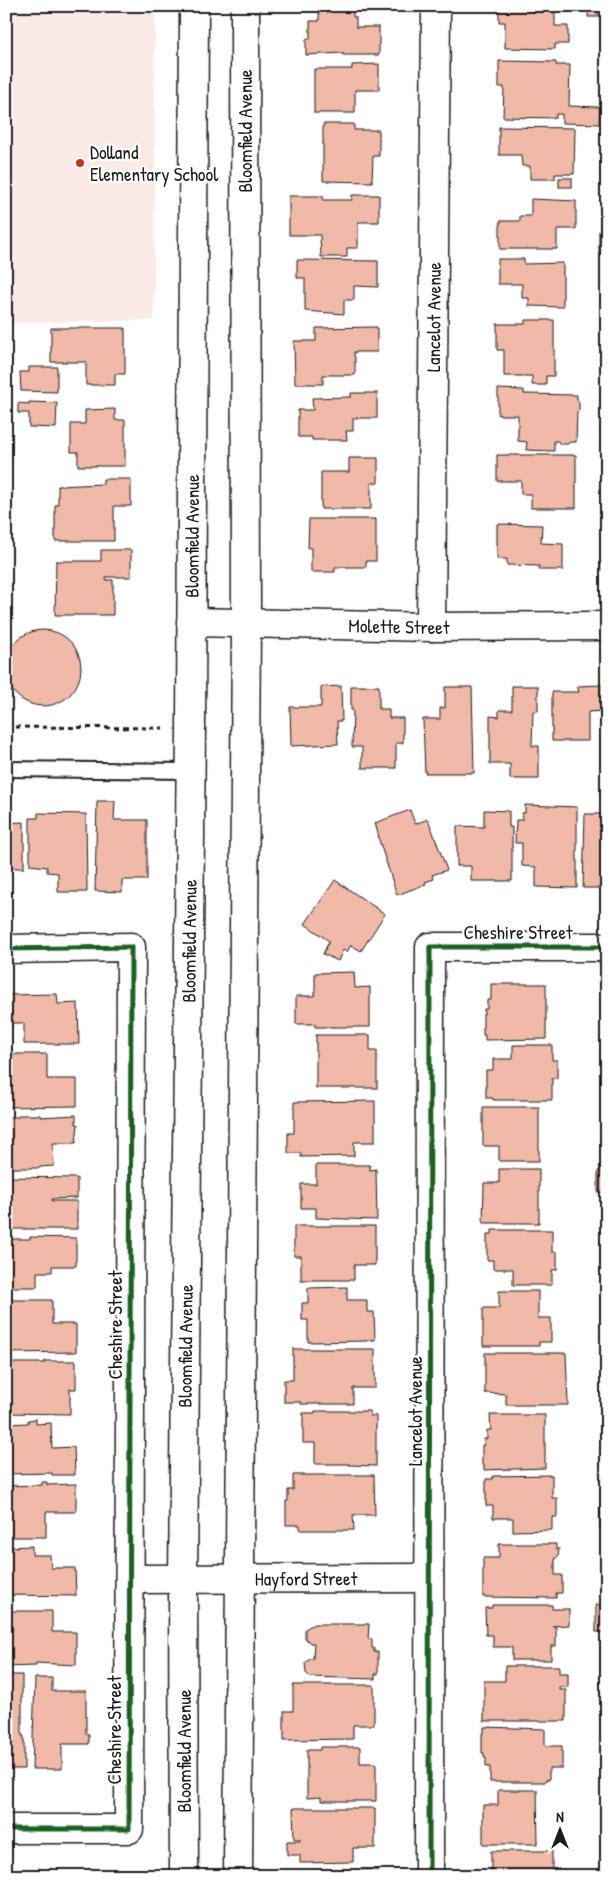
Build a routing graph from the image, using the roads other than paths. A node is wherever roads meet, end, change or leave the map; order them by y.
1 (194, 6) edge
2 (245, 6) edge
3 (436, 6) edge
4 (191, 622) junction
5 (246, 623) junction
6 (607, 626) edge
7 (431, 627) junction
8 (6, 769) edge
9 (190, 771) junction
10 (430, 947) joint
11 (607, 947) edge
12 (6, 949) edge
13 (430, 1578) junction
14 (130, 1579) junction
15 (183, 1580) junction
16 (240, 1580) junction
17 (6, 1829) edge
18 (184, 1876) edge
19 (238, 1876) edge
20 (429, 1876) edge

1 - 4 main road, Bloomfield Avenue
2 - 5 main road, Bloomfield Avenue
3 - 7 main road, Lancelot Avenue
4 - 5 main road, Molette Street
4 - 9 main road, Bloomfield Avenue
5 - 7 main road, Molette Street
5 - 16 main road, Bloomfield Avenue
6 - 7 main road, Molette Street
8 - 9 lane
9 - 15 main road, Bloomfield Avenue
10 - 11 main road, Cheshire Street
10 - 13 main road, Lancelot Avenue
12 - 14 main road, Cheshire Street
13 - 16 main road, Hayford Street
13 - 20 main road, Lancelot Avenue
14 - 15 main road, Hayford Street
14 - 17 main road, Cheshire Street
15 - 16 main road, Hayford Street
15 - 18 main road, Bloomfield Avenue
16 - 19 main road, Bloomfield Avenue

